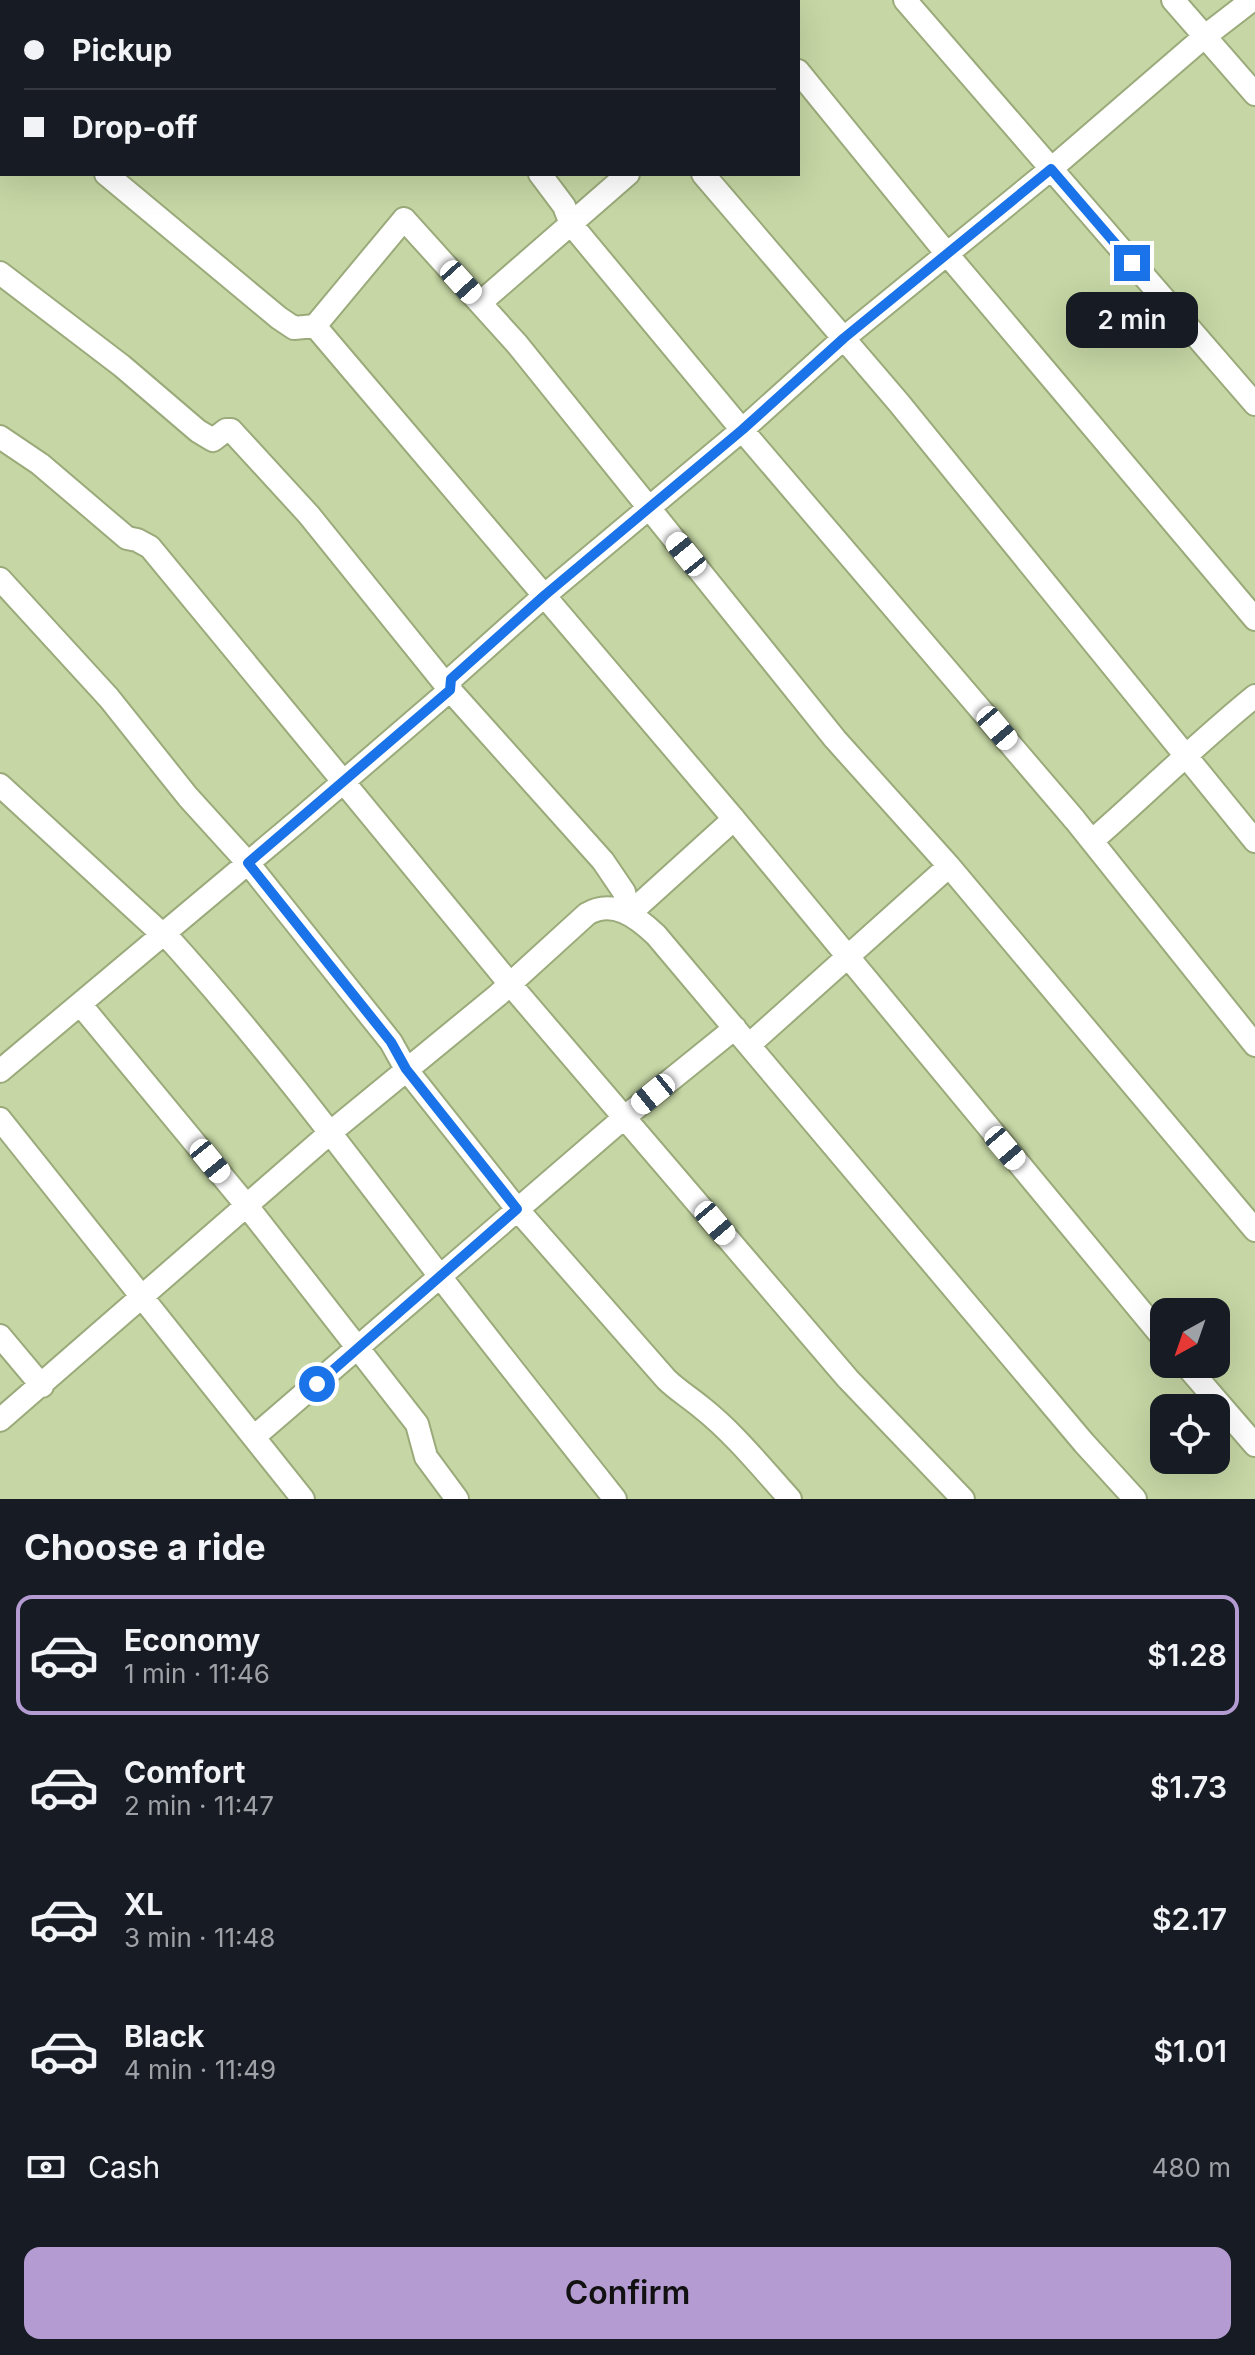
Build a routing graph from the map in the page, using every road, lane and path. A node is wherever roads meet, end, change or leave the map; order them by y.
1 (905, 0) edge
2 (1173, 0) edge
3 (1252, 0) edge
4 (1204, 37) junction
5 (800, 73) edge
6 (1255, 94) edge
7 (1051, 169) junction
8 (108, 176) edge
9 (542, 176) edge
10 (626, 176) edge
11 (705, 176) edge
12 (571, 224) junction
13 (947, 254) junction
14 (0, 273) edge
15 (480, 303) junction
16 (315, 326) junction
17 (844, 338) junction
18 (1255, 404) edge
19 (742, 430) junction
20 (0, 437) edge
21 (649, 508) junction
22 (0, 579) edge
23 (545, 595) junction
24 (1255, 619) edge
25 (450, 690) junction
26 (1255, 696) edge
27 (1185, 755) junction
28 (344, 781) junction
29 (0, 785) edge
30 (734, 819) junction
31 (1092, 841) junction
32 (1255, 841) edge
33 (248, 863) junction
34 (949, 866) junction
35 (629, 914) junction
36 (163, 934) junction
37 (847, 957) junction
38 (510, 984) junction
39 (80, 1004) junction
40 (742, 1036) junction
41 (1255, 1045) edge
42 (406, 1069) junction
43 (0, 1071) edge
44 (626, 1116) junction
45 (0, 1119) edge
46 (331, 1132) junction
47 (247, 1206) junction
48 (517, 1209) junction
49 (1255, 1230) edge
50 (441, 1277) junction
51 (144, 1296) junction
52 (1150, 1322) edge
53 (0, 1336) edge
54 (358, 1348) junction
55 (1197, 1378) edge
56 (42, 1386) junction
57 (0, 1420) edge
58 (254, 1437) junction
59 (1255, 1445) edge
60 (451, 1497) edge
61 (303, 1499) edge
62 (615, 1499) edge
63 (790, 1499) edge
64 (963, 1499) edge
65 (1135, 1499) edge

1 - 7 street
2 - 4 street
3 - 4 street
4 - 6 street
4 - 7 street
5 - 13 street
7 - 13 street
7 - 18 street
8 - 16 street
9 - 12 street
10 - 12 street
11 - 17 street
12 - 15 street
12 - 19 street
13 - 17 street
13 - 24 street
14 - 25 street
15 - 16 street
15 - 21 street
16 - 23 street
17 - 19 street
17 - 27 street
19 - 21 street
19 - 31 street
20 - 28 street
21 - 23 street
21 - 34 street
22 - 33 street
23 - 25 street
23 - 30 street
25 - 28 street
25 - 35 street
26 - 27 street
27 - 31 street
27 - 32 street
28 - 33 street
28 - 38 street
29 - 36 street
30 - 35 street
30 - 37 street
31 - 41 street
33 - 36 street
33 - 42 street
34 - 37 street
34 - 49 street
35 - 38 street
35 - 40 street
36 - 39 street
36 - 46 street
37 - 40 street
37 - 52 street
38 - 42 street
38 - 44 street
39 - 43 street
39 - 47 street
40 - 44 street
40 - 65 street
42 - 46 street
42 - 48 street
44 - 48 street
44 - 64 street
45 - 51 street
46 - 47 street
46 - 50 street
47 - 51 street
47 - 54 street
48 - 50 street
48 - 63 street
50 - 54 street
50 - 62 street
51 - 56 street
51 - 58 street
53 - 56 street
54 - 58 street
54 - 60 street
55 - 59 street
56 - 57 street
58 - 61 street

